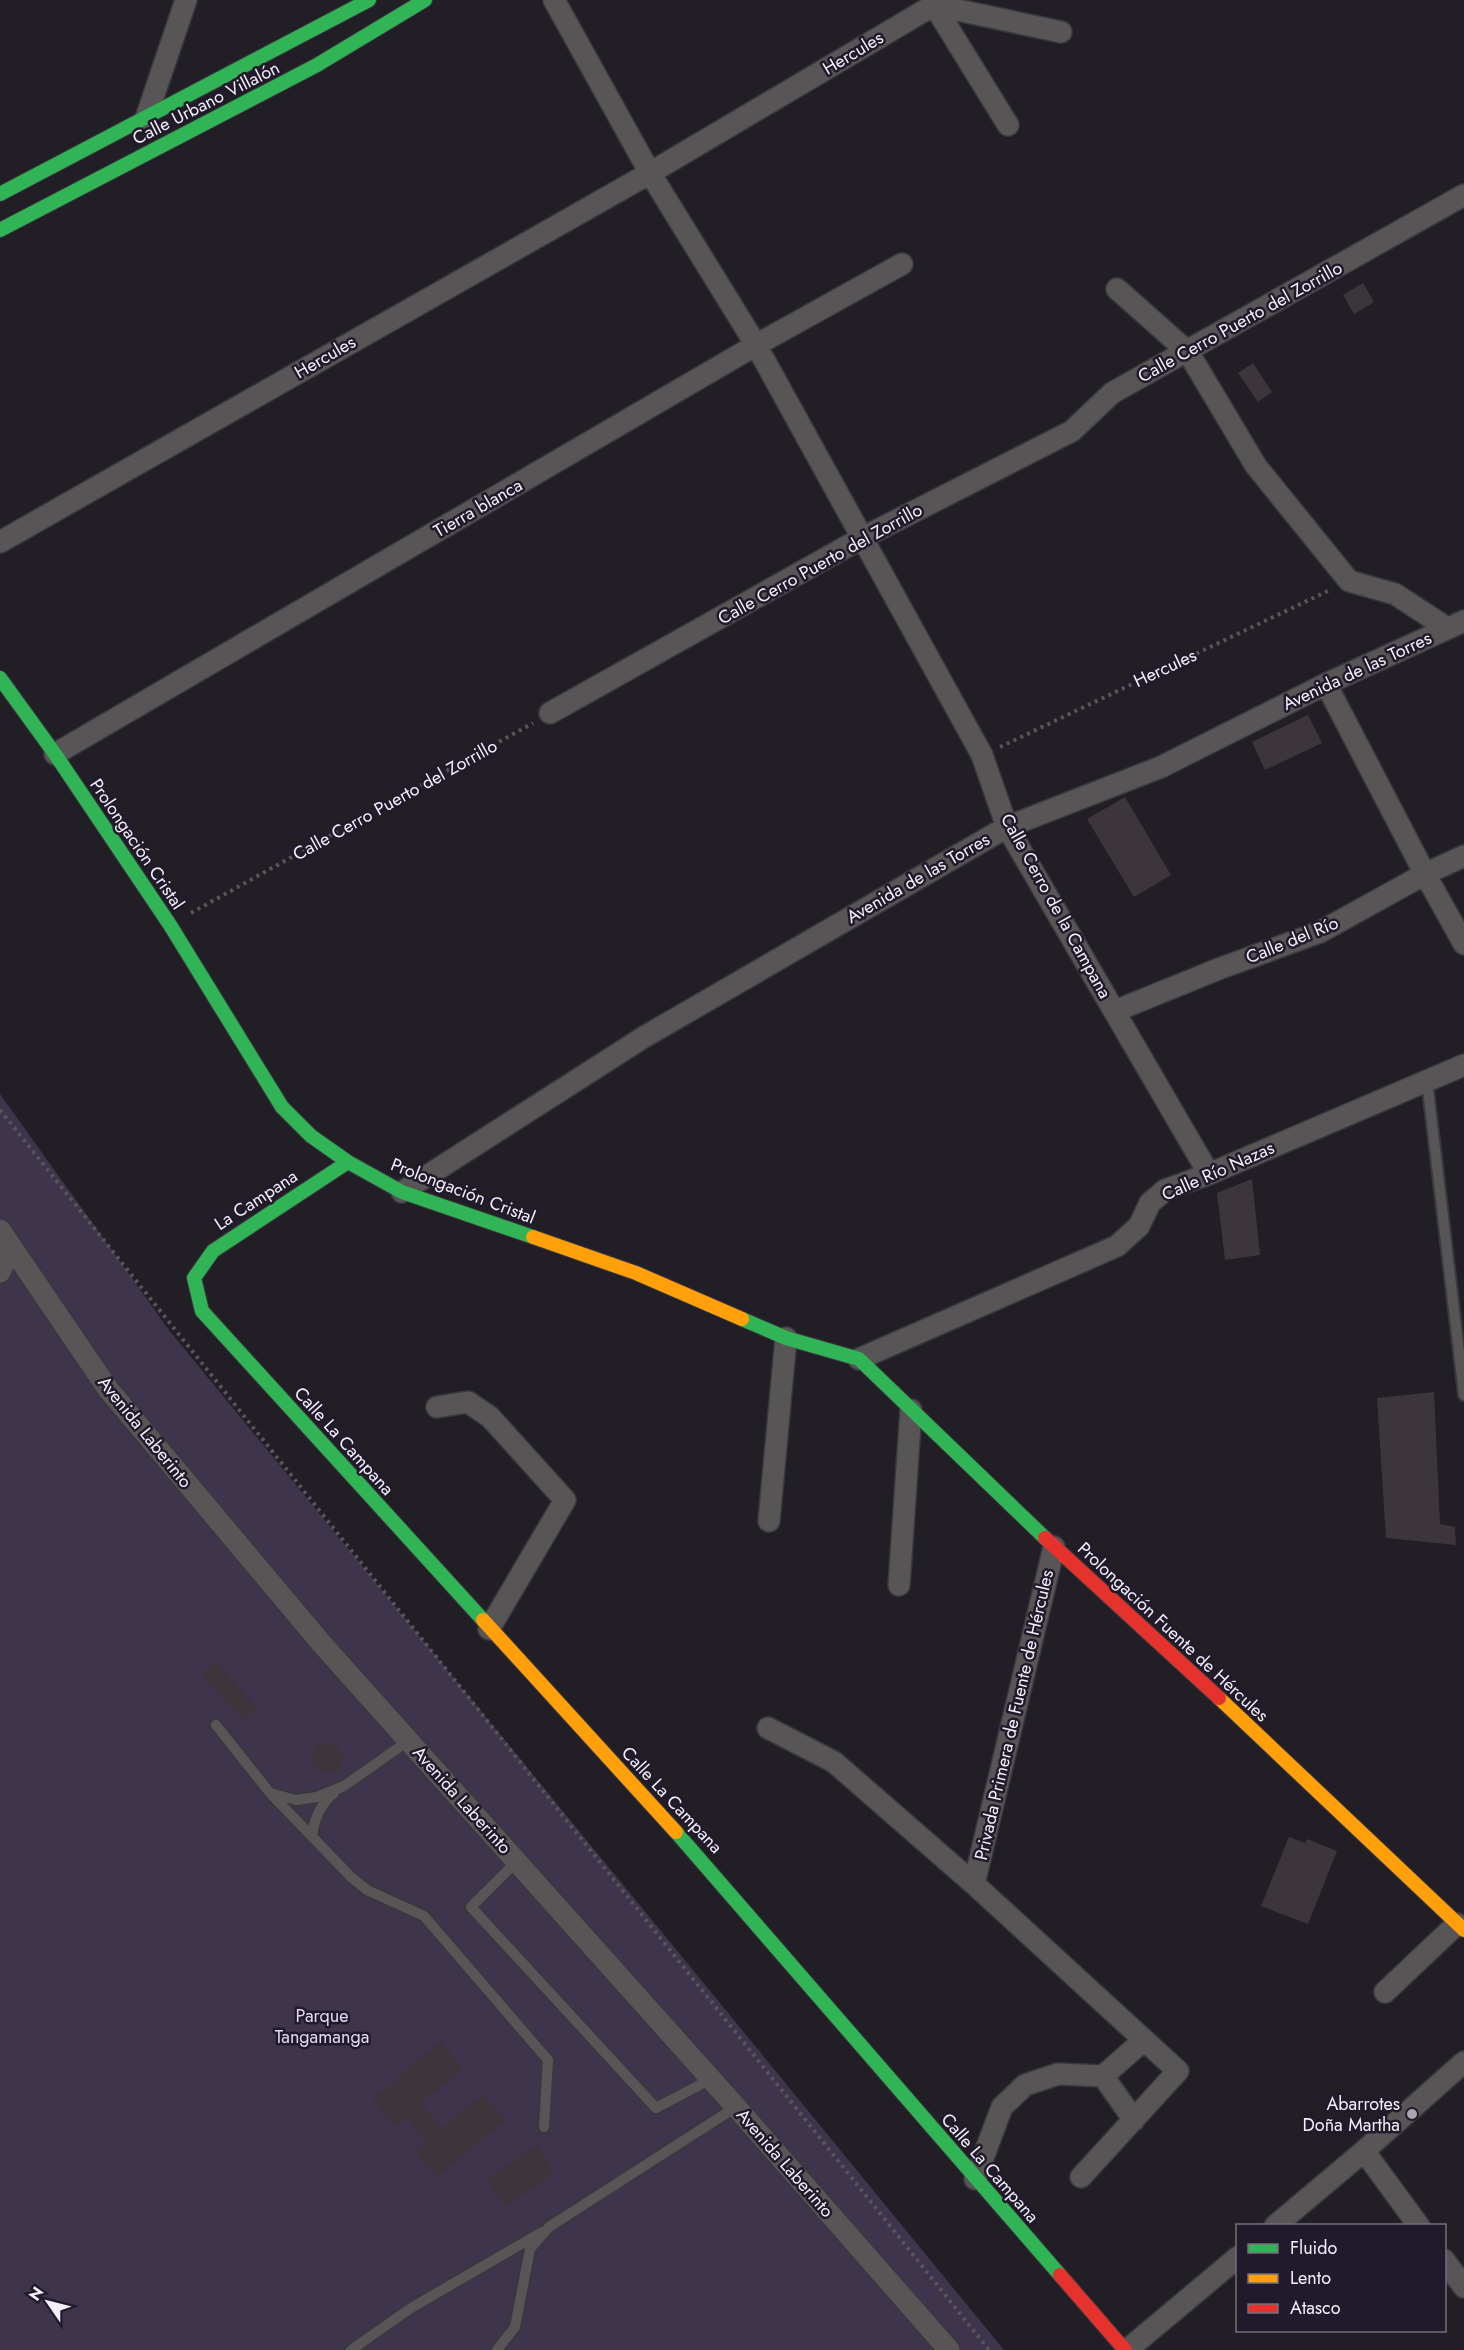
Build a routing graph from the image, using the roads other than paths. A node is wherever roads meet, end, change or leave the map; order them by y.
1 (186, 0) edge
2 (369, 0) edge
3 (425, 0) edge
4 (554, 0) edge
5 (934, 5) junction
6 (396, 8) edge
7 (1061, 32) dead end
8 (146, 118) junction
9 (1008, 125) dead end
10 (650, 173) junction
11 (0, 194) edge
12 (1464, 195) edge
13 (0, 230) edge
14 (902, 264) dead end
15 (1117, 289) dead end
16 (756, 345) junction
17 (1188, 352) junction
18 (862, 538) junction
19 (0, 542) edge
20 (1456, 624) edge
21 (0, 678) edge
22 (1326, 684) junction
23 (550, 713) road end
24 (56, 754) junction
25 (1007, 827) junction
26 (1464, 856) edge
27 (1425, 874) junction
28 (1464, 944) edge
29 (1115, 1011) junction
30 (1464, 1065) edge
31 (1427, 1081) junction
32 (348, 1162) junction
33 (1209, 1174) junction
34 (402, 1192) junction
35 (6, 1238) edge
36 (0, 1272) edge
37 (194, 1278) joint
38 (786, 1338) junction
39 (859, 1359) junction
40 (1464, 1395) edge
41 (437, 1407) dead end
42 (911, 1410) junction
43 (769, 1521) dead end
44 (1054, 1547) junction
45 (899, 1585) dead end
46 (489, 1629) junction
47 (216, 1725) dead end
48 (768, 1728) dead end
49 (408, 1741) junction
50 (344, 1786) junction
51 (270, 1793) junction
52 (312, 1837) junction
53 (516, 1862) junction
54 (974, 1884) junction
55 (1461, 1927) edge
56 (1385, 1992) dead end
57 (1144, 2040) junction
58 (1464, 2062) edge
59 (1103, 2076) junction
60 (711, 2079) junction
61 (736, 2107) junction
62 (1134, 2120) junction
63 (544, 2127) dead end
64 (1364, 2151) junction
65 (1081, 2177) dead end
66 (975, 2179) junction
67 (1277, 2224) edge
68 (1418, 2224) edge
69 (549, 2227) junction
70 (1236, 2259) edge
71 (1446, 2263) edge
72 (1464, 2287) edge
73 (351, 2350) edge
74 (497, 2350) edge
75 (950, 2350) edge
76 (1126, 2350) edge

1 - 8 street
2 - 8 street, Calle Urbano Villalón
3 - 6 street, Calle Urbano Villalón
4 - 10 street
5 - 7 street
5 - 9 street
5 - 10 street, Hercules
6 - 13 street, Calle Urbano Villalón
8 - 11 street, Calle Urbano Villalón
10 - 16 street
10 - 19 street, Hercules
12 - 17 street, Calle Cerro Puerto del Zorrillo
14 - 16 street, Tierra blanca
15 - 17 street
16 - 18 street
16 - 24 street, Tierra blanca
17 - 18 street, Calle Cerro Puerto del Zorrillo
17 - 20 street
18 - 23 street, Calle Cerro Puerto del Zorrillo
18 - 25 street, Calle Cerro de la Campana
20 - 22 street, Avenida de las Torres
21 - 24 street, Prolongación Cristal
22 - 25 street, Avenida de las Torres
22 - 27 street
24 - 32 street, Prolongación Cristal
25 - 29 street, Calle Cerro de la Campana
25 - 34 street, Avenida de las Torres
26 - 27 street, Calle del Río
27 - 28 street
27 - 29 street, Calle del Río
29 - 33 street, Calle Cerro de la Campana
30 - 31 street, Calle Río Nazas
31 - 33 street, Calle Río Nazas
31 - 40 lane
32 - 34 street, Prolongación Cristal
32 - 37 street, La Campana
33 - 39 street, Calle Río Nazas
34 - 38 street, Prolongación Cristal
35 - 36 street
35 - 49 street, Avenida Laberinto
37 - 46 street, Calle La Campana
38 - 39 street, Prolongación Cristal
38 - 43 street
39 - 42 street, Prolongación Fuente de Hércules
41 - 46 street
42 - 44 street, Prolongación Fuente de Hércules
42 - 45 street
44 - 54 street, Privada Primera de Fuente de Hércules
44 - 55 street, Prolongación Fuente de Hércules
46 - 66 street, Calle La Campana
47 - 51 lane
48 - 54 street, Privada Primera de Fuente de Hércules
49 - 50 lane
49 - 53 street, Avenida Laberinto
50 - 51 lane
50 - 52 lane
51 - 52 lane
52 - 63 lane
53 - 60 street, Avenida Laberinto
53 - 60 lane
54 - 57 street, Privada Primera de Fuente de Hércules
55 - 56 street
57 - 59 street
57 - 62 street, Privada Primera de Fuente de Hércules
58 - 64 street
59 - 62 street
59 - 66 street
60 - 61 street, Avenida Laberinto
61 - 69 lane
61 - 75 street, Avenida Laberinto
62 - 65 street
64 - 67 street
64 - 68 street
66 - 76 street, Calle La Campana
69 - 73 lane
69 - 74 lane
70 - 76 street
71 - 72 street

